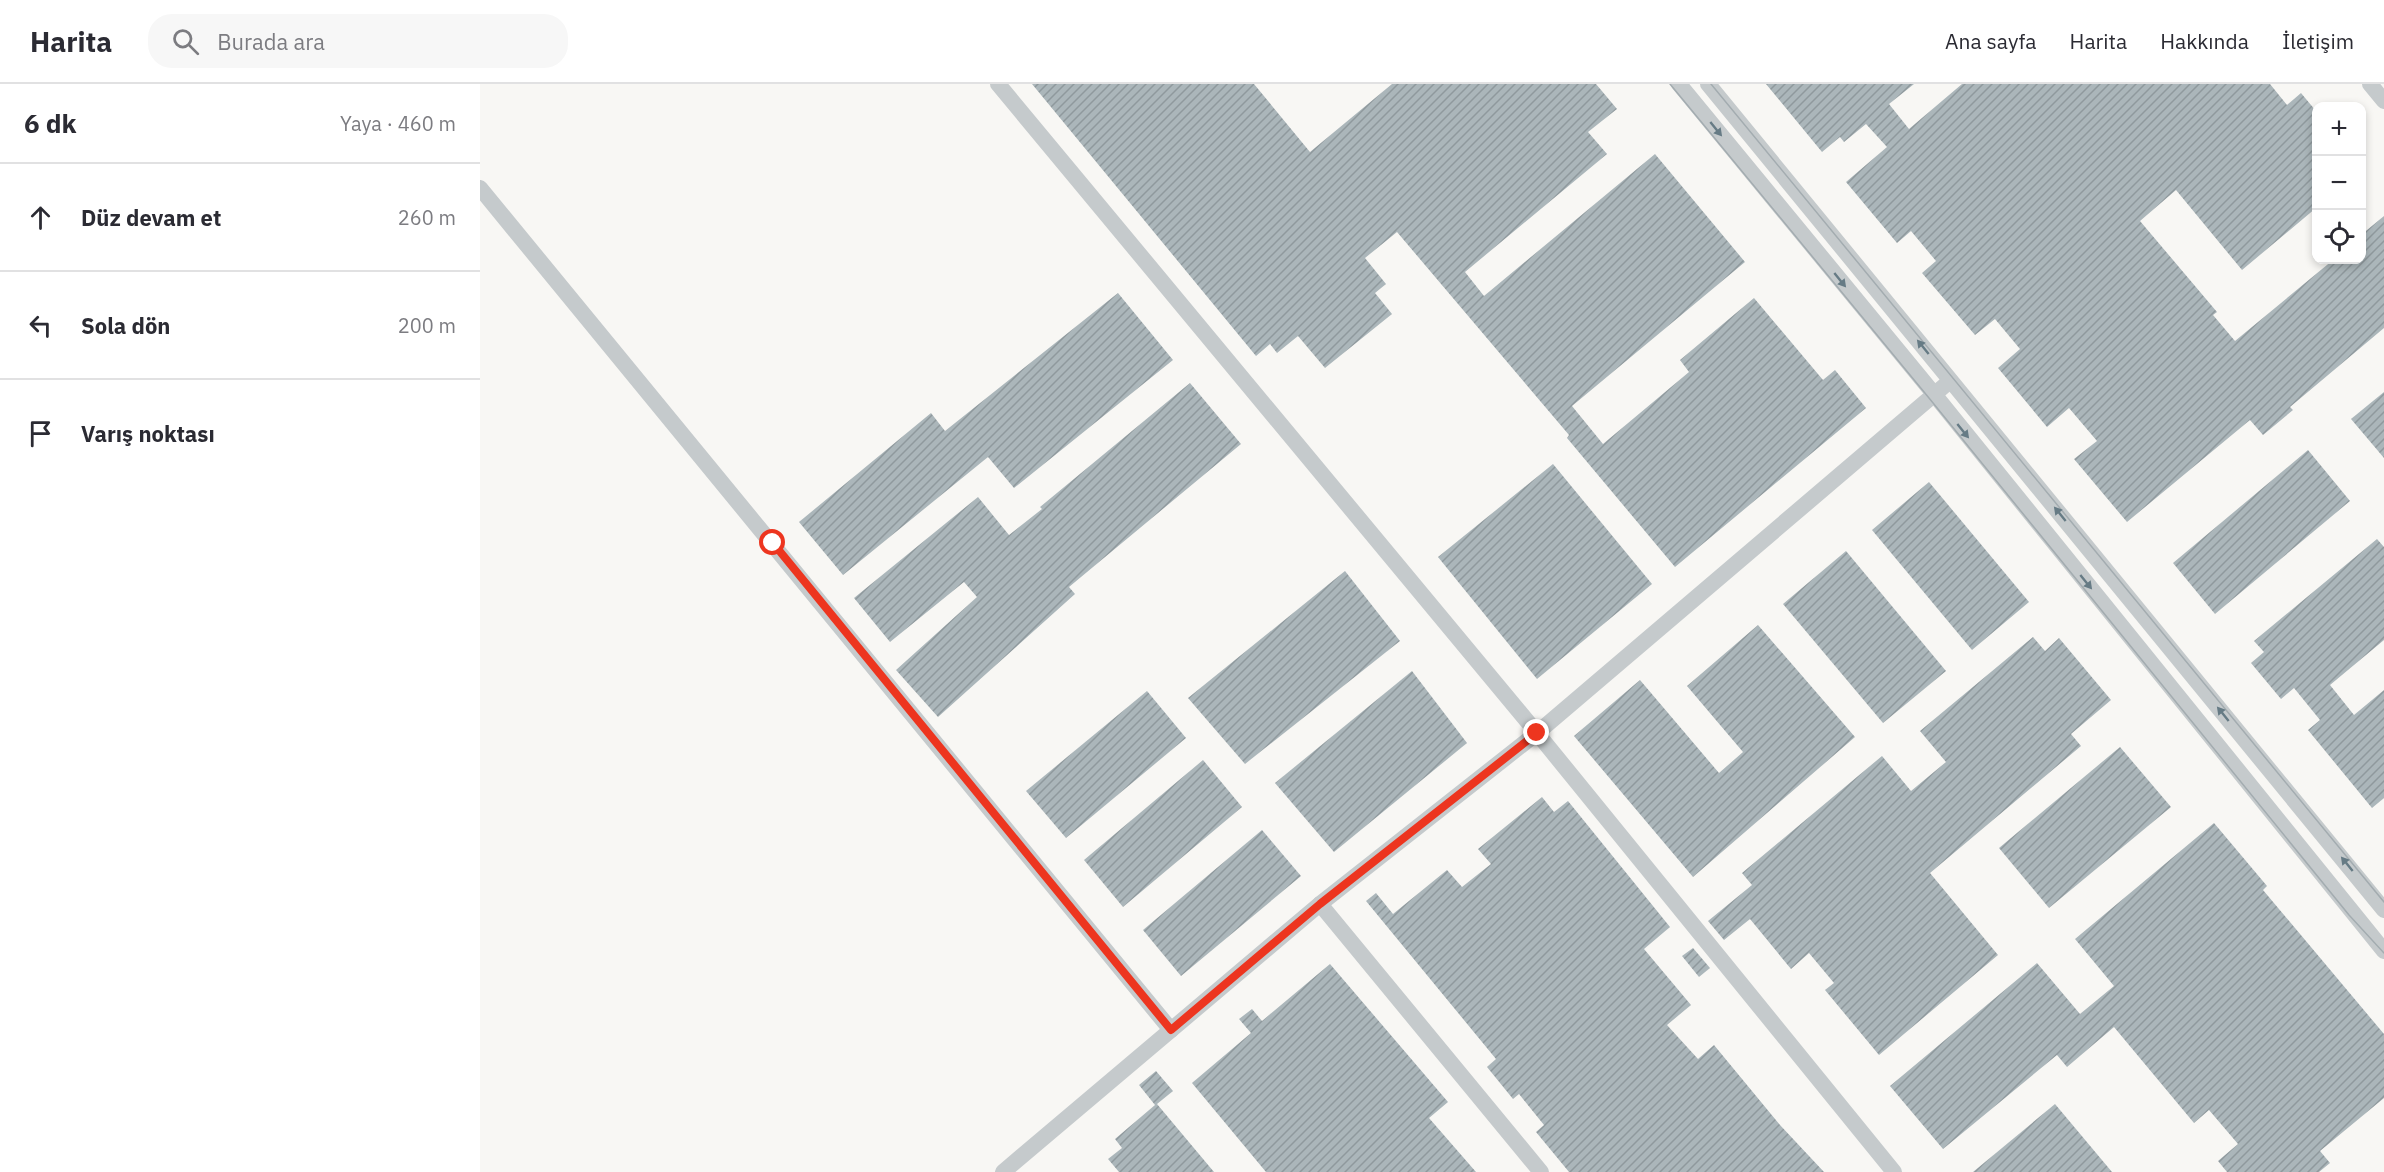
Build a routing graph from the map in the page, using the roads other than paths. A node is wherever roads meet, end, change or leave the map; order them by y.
1 (998, 84) edge
2 (1679, 84) edge
3 (1708, 84) edge
4 (2370, 84) edge
5 (2384, 101) edge
6 (480, 188) edge
7 (1950, 381) junction
8 (1934, 394) junction
9 (1537, 733) junction
10 (1320, 904) junction
11 (2384, 910) edge
12 (2384, 951) edge
13 (1171, 1030) junction
14 (1003, 1172) edge
15 (1541, 1172) edge
16 (1894, 1172) edge

1 - 9 street
2 -> 8 street
7 -> 3 street
4 - 5 street
6 - 13 street
7 - 8 street
11 -> 7 street
8 - 9 street
8 -> 12 street
9 - 10 street
9 - 16 street
10 - 13 street
10 - 15 street
13 - 14 street

